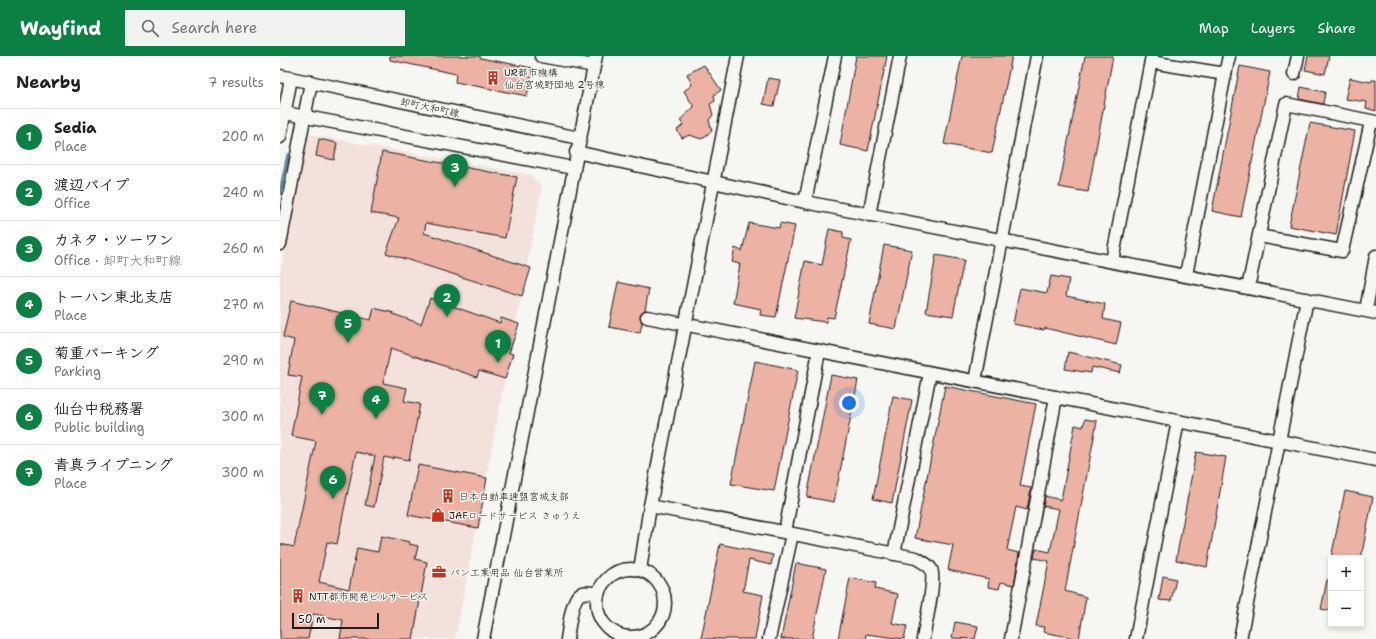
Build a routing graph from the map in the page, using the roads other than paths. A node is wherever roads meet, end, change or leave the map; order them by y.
1 (541, 56) edge
2 (738, 56) edge
3 (835, 56) edge
4 (900, 56) edge
5 (1037, 56) edge
6 (1229, 56) edge
7 (1298, 56) edge
8 (1152, 59) edge
9 (595, 61) edge
10 (1225, 74) junction
11 (1294, 74) dead end
12 (285, 77) edge
13 (311, 82) junction
14 (282, 113) edge
15 (304, 117) junction
16 (1374, 122) edge
17 (280, 137) edge
18 (579, 138) junction
19 (576, 152) junction
20 (573, 168) junction
21 (712, 183) junction
22 (805, 202) junction
23 (869, 215) junction
24 (1259, 236) junction
25 (1001, 239) junction
26 (280, 244) edge
27 (1376, 256) edge
28 (1112, 261) junction
29 (1186, 276) junction
30 (1248, 288) junction
31 (1307, 299) junction
32 (1371, 312) edge
33 (646, 317) dead end
34 (686, 325) junction
35 (819, 351) junction
36 (930, 372) junction
37 (975, 381) junction
38 (1056, 397) junction
39 (1178, 421) junction
40 (1279, 441) junction
41 (1376, 460) edge
42 (650, 506) junction
43 (788, 533) junction
44 (894, 554) junction
45 (640, 570) junction
46 (598, 594) junction
47 (483, 639) edge
48 (568, 639) edge
49 (769, 639) edge
50 (923, 639) edge
51 (1011, 639) edge
52 (1136, 639) edge
53 (1240, 639) edge

1 - 9 street
2 - 21 street
3 - 22 street
4 - 23 street
5 - 25 street
6 - 10 street
7 - 11 street
8 - 10 street
8 - 28 street
9 - 18 street
10 - 29 street
12 - 13 street, 卸町大和町線
12 - 14 street
13 - 15 street
13 - 18 street, 卸町大和町線
14 - 15 street
14 - 17 street
15 - 20 street
15 - 26 street
16 - 24 street
16 - 24 street
18 - 19 street
19 - 20 street
19 - 21 street
20 - 47 street
21 - 22 street
21 - 34 street
22 - 23 street
23 - 25 street
24 - 30 street
25 - 28 street
25 - 37 street
27 - 32 street
28 - 29 street
29 - 30 street
30 - 31 street
31 - 32 street
31 - 40 street
33 - 34 street
34 - 35 street
34 - 42 street
35 - 36 street
35 - 43 street
36 - 37 street
36 - 44 street
37 - 38 street
38 - 39 street
38 - 51 street
39 - 40 street
39 - 52 street
40 - 41 street
40 - 53 street
42 - 43 street
42 - 45 street
43 - 44 street
43 - 49 street
44 - 50 street
45 - 46 street
45 - 46 street
46 - 48 street

